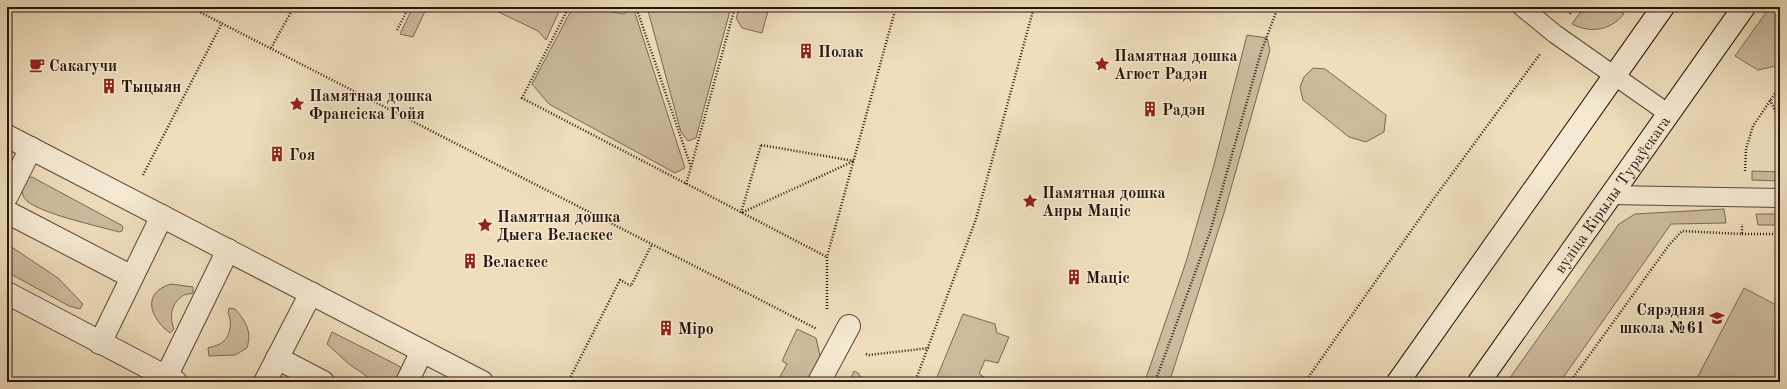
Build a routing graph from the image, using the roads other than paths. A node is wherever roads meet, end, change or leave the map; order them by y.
1 (1522, 7) edge
2 (1663, 7) edge
3 (1744, 7) edge
4 (1614, 76) junction
5 (1669, 114) junction
6 (7, 136) edge
7 (31, 148) junction
8 (1611, 195) junction
9 (7, 196) edge
10 (1780, 198) edge
11 (7, 212) edge
12 (162, 216) junction
13 (228, 250) junction
14 (132, 277) junction
15 (7, 293) edge
16 (311, 293) junction
17 (845, 333) road end
18 (100, 343) junction
19 (422, 351) junction
20 (277, 358) junction
21 (171, 379) edge
22 (265, 382) edge
23 (323, 382) edge
24 (407, 382) edge
25 (482, 382) edge
26 (819, 382) edge
27 (1398, 382) edge
28 (1479, 382) edge

1 - 4 lane
2 - 4 street
3 - 5 street, вуліца Кірылы Тураўскага
4 - 5 lane
4 - 27 street
5 - 8 street, вуліца Кірылы Тураўскага
6 - 7 street
7 - 9 street
7 - 12 street
8 - 10 lane
8 - 28 street, вуліца Кірылы Тураўскага
11 - 14 street
12 - 13 street
12 - 14 street
13 - 16 street
13 - 21 street
14 - 18 street
15 - 18 street
16 - 19 street
16 - 20 street
17 - 26 street
18 - 21 street
19 - 24 street
19 - 25 street
20 - 22 street
20 - 23 street

